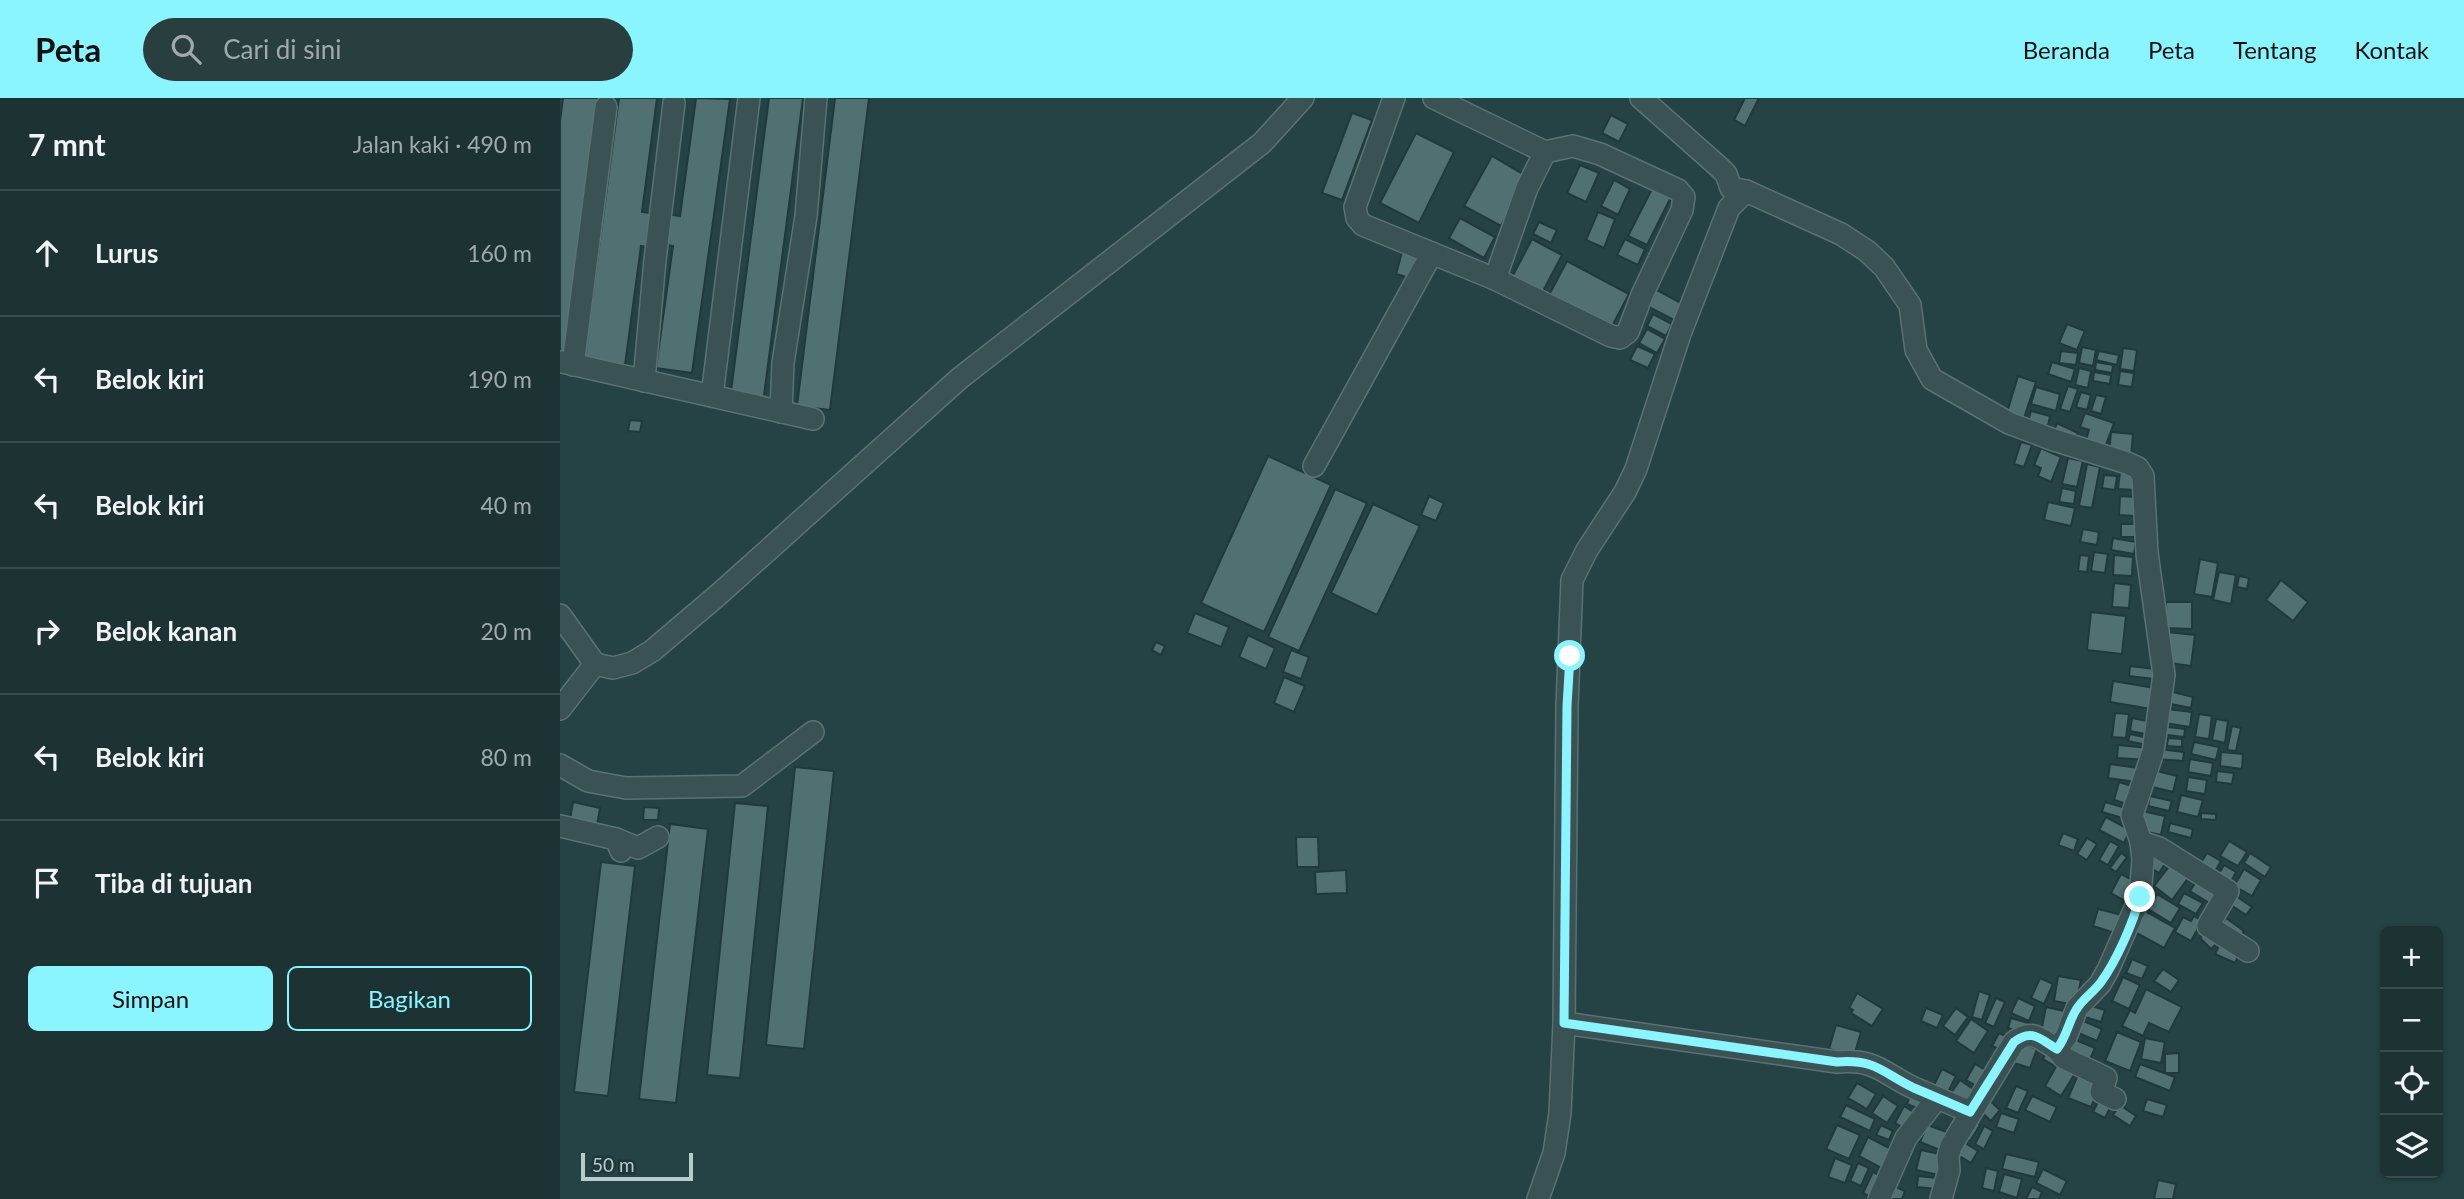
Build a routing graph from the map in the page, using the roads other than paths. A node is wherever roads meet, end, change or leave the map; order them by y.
1 (749, 98) edge
2 (816, 98) edge
3 (1303, 98) edge
4 (1394, 98) edge
5 (1434, 98) edge
6 (1641, 98) edge
7 (674, 103) dead end
8 (607, 107) dead end
9 (1545, 152) junction
10 (1746, 191) junction
11 (1432, 253) junction
12 (1495, 279) junction
13 (567, 363) edge
14 (644, 381) junction
15 (712, 396) junction
16 (781, 412) junction
17 (813, 419) dead end
18 (1314, 466) dead end
19 (560, 615) edge
20 (595, 664) junction
21 (560, 709) edge
22 (813, 732) dead end
23 (560, 765) edge
24 (560, 826) edge
25 (658, 837) dead end
26 (2141, 842) junction
27 (2248, 951) dead end
28 (1564, 1023) junction
29 (2057, 1049) junction
30 (1937, 1098) junction
31 (2115, 1099) dead end
32 (1970, 1112) junction
33 (1538, 1199) edge
34 (1879, 1199) edge
35 (1941, 1199) edge

1 - 15 street
2 - 16 street
3 - 20 street
4 - 11 street
5 - 9 street
6 - 10 street
7 - 14 street
8 - 13 street
9 - 12 street
9 - 12 street
10 - 26 street
10 - 28 street
11 - 12 street
11 - 18 street
13 - 14 street
14 - 15 street
15 - 16 street
16 - 17 street
19 - 20 street
20 - 21 street
22 - 23 street
24 - 25 street
26 - 27 street
26 - 29 street
28 - 30 street
28 - 33 street
29 - 31 street
29 - 32 street
30 - 32 street
30 - 34 street
32 - 35 street

